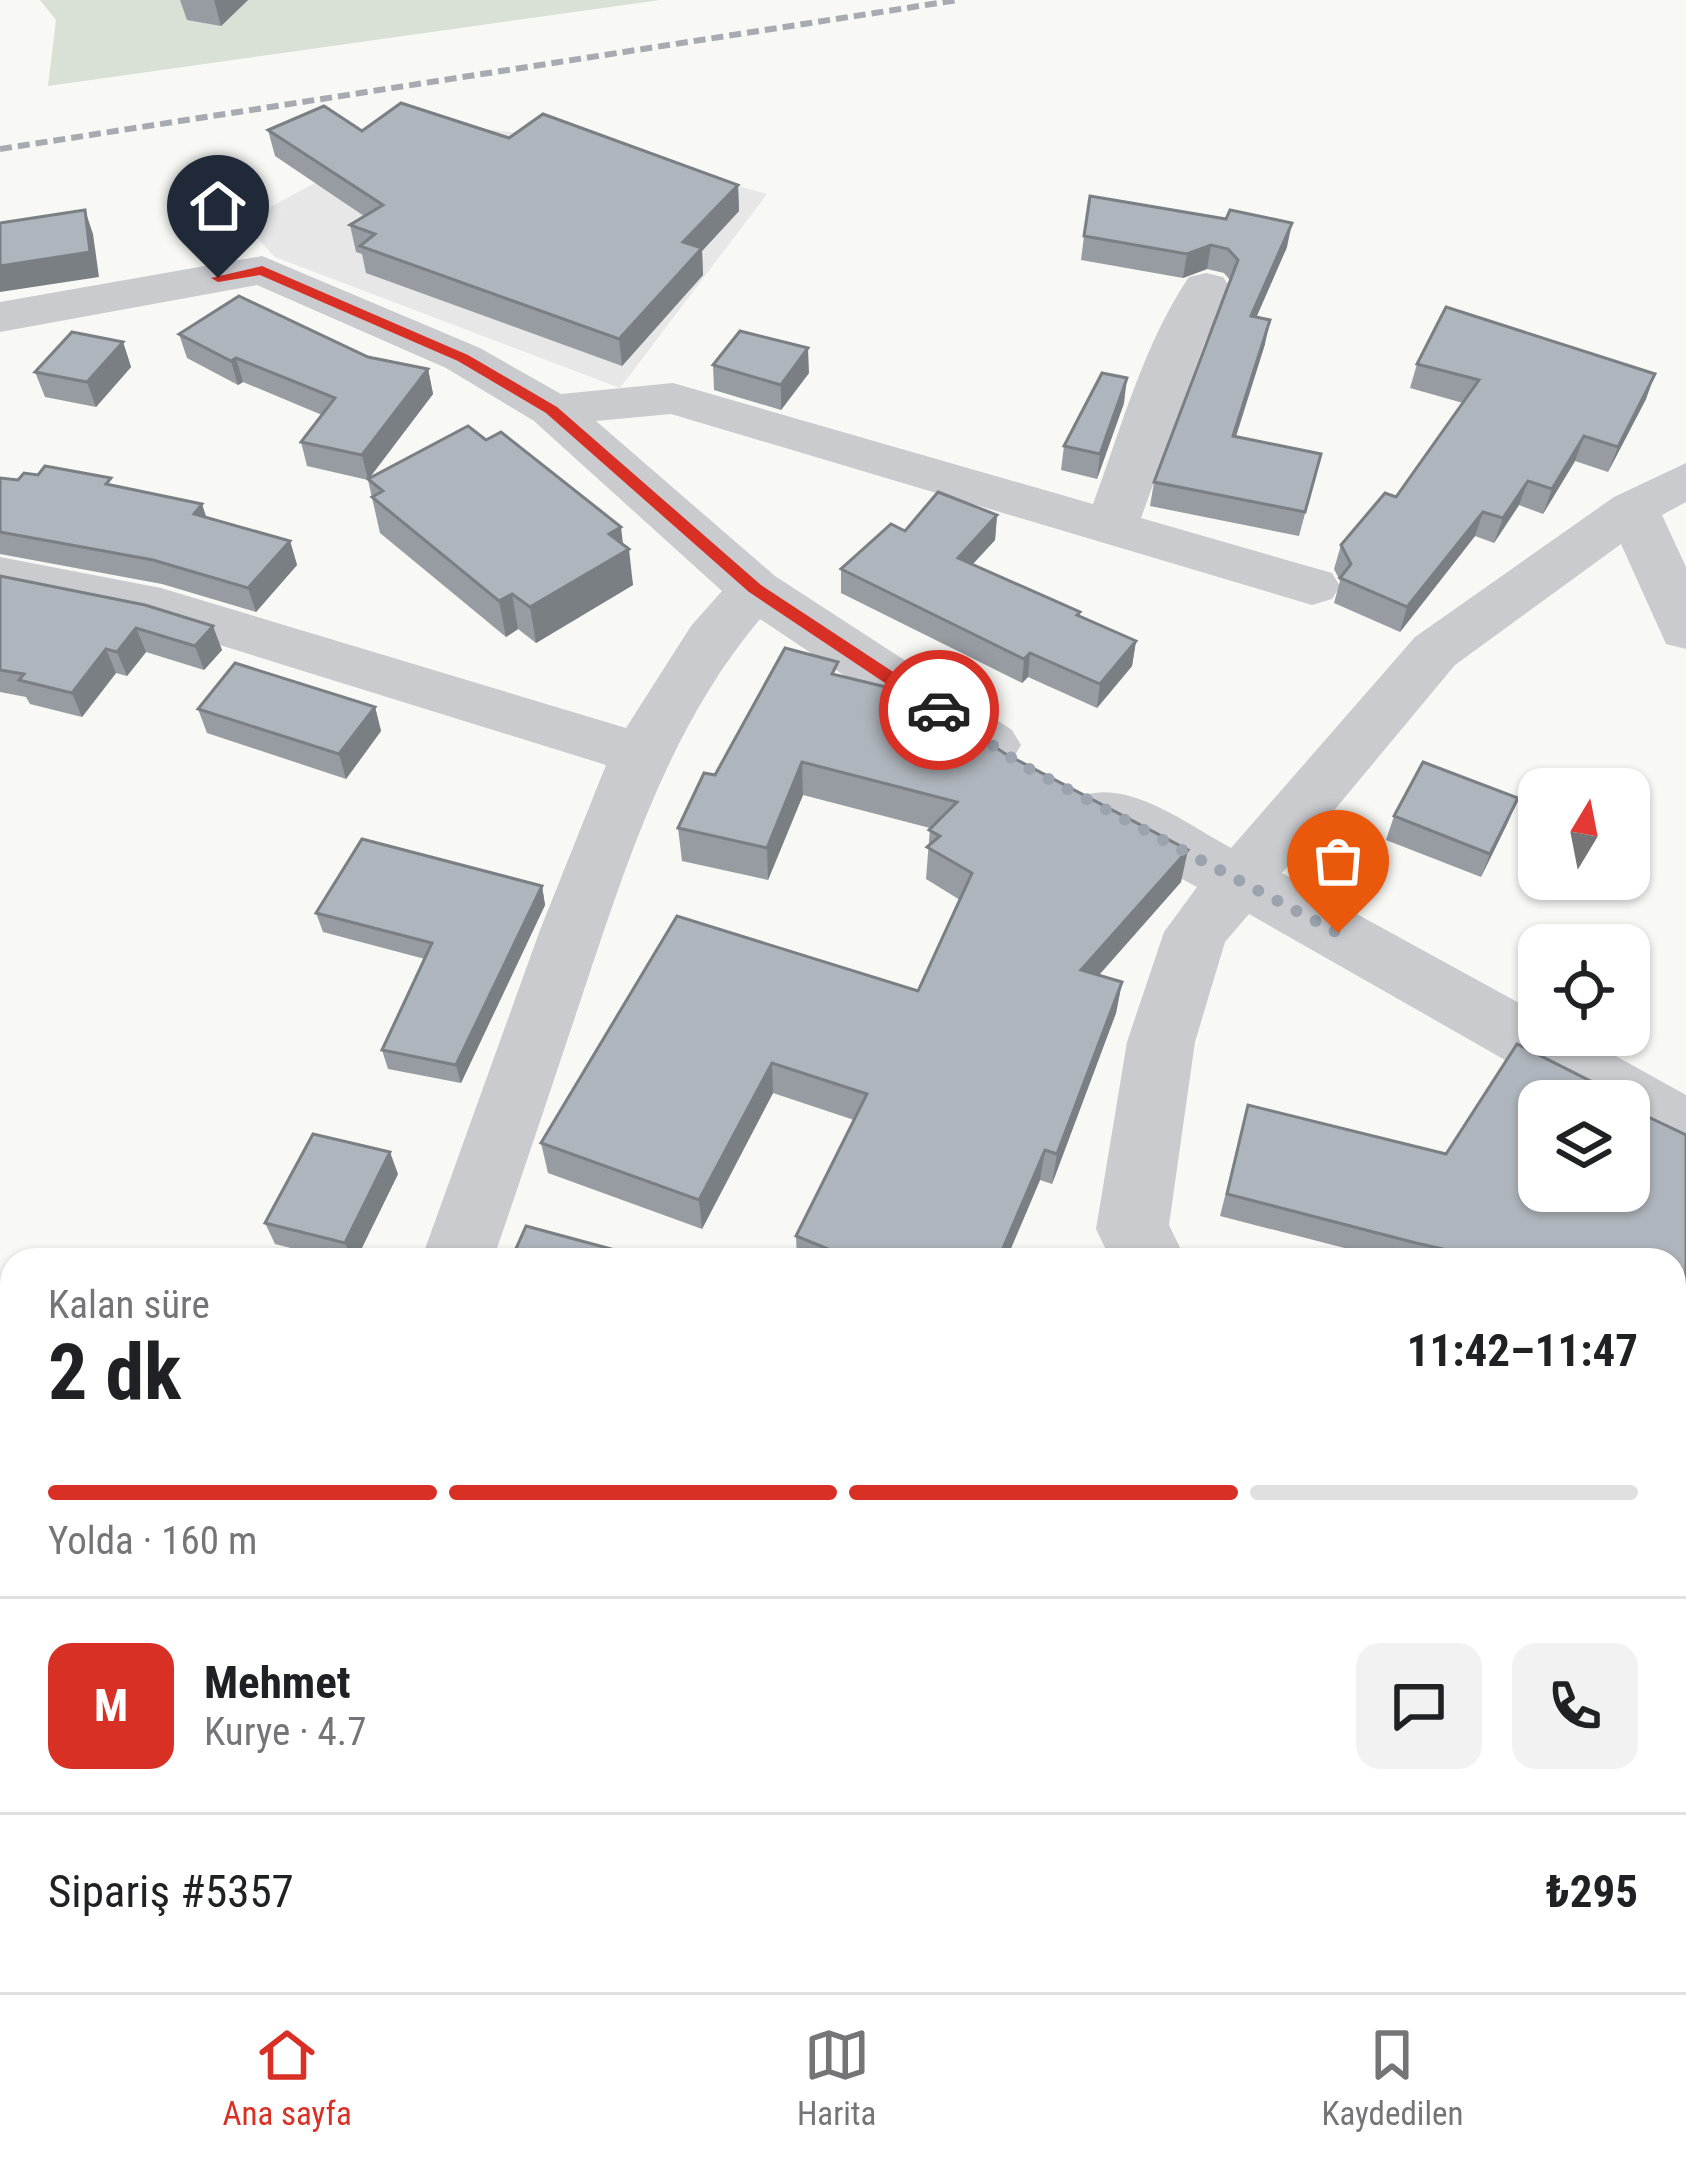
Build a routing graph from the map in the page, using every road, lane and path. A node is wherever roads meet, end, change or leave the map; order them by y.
1 (1206, 287) dead end
2 (0, 317) edge
3 (552, 410) junction
4 (1686, 480) edge
5 (1633, 509) junction
6 (1111, 526) junction
7 (0, 574) edge
8 (1312, 586) dead end
9 (755, 589) junction
10 (1686, 630) edge
11 (640, 754) junction
12 (1239, 880) junction
13 (1686, 1129) edge
14 (462, 1248) edge
15 (1143, 1248) edge

1 - 6 street
2 - 3 street
3 - 6 street
3 - 9 street
4 - 5 street
5 - 10 street
5 - 12 street
6 - 8 street
7 - 11 street
9 - 11 street
9 - 12 street
11 - 14 street
12 - 13 street
12 - 15 street

